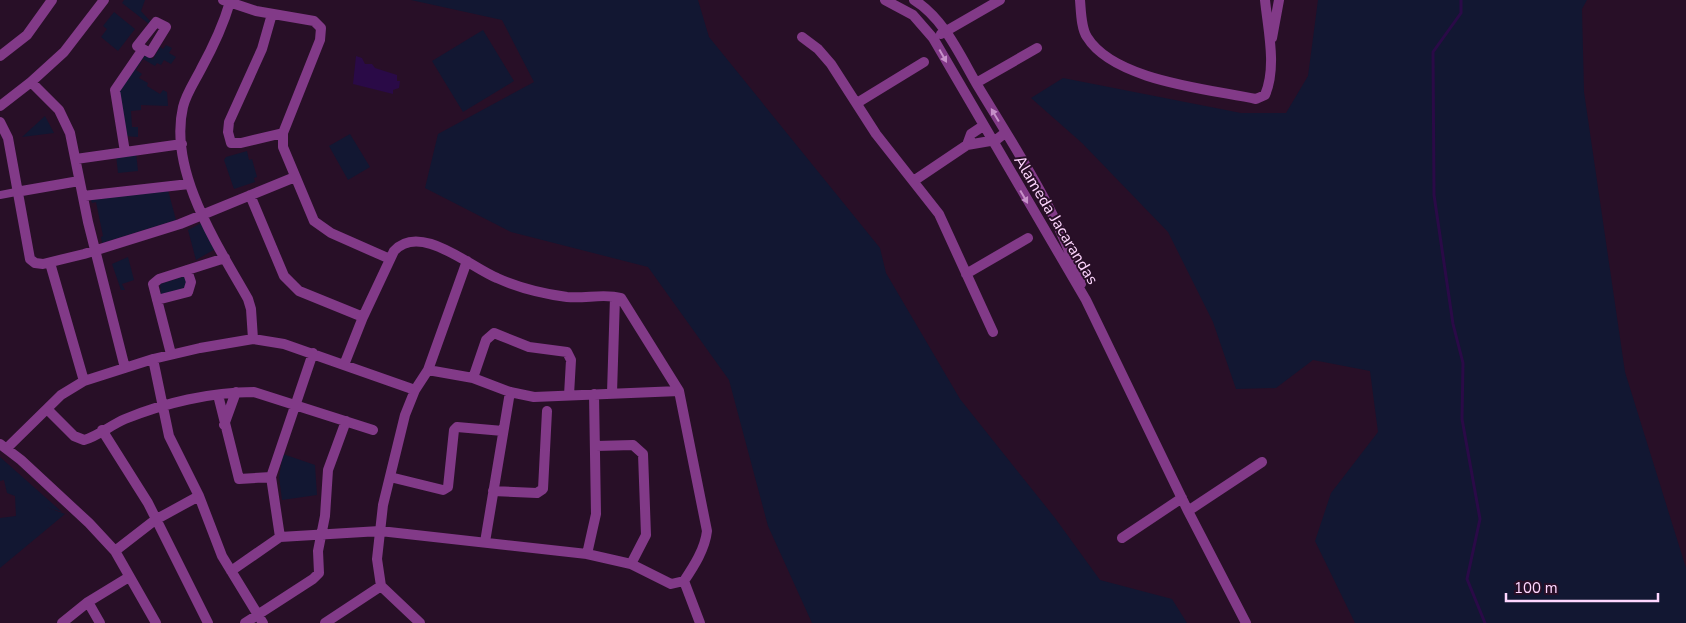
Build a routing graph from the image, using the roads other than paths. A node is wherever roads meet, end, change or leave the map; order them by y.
1 (52, 0) edge
2 (104, 0) edge
3 (885, 0) edge
4 (914, 0) edge
5 (1000, 0) edge
6 (1080, 0) edge
7 (1265, 0) edge
8 (1279, 0) edge
9 (226, 1) edge
10 (272, 14) junction
11 (945, 32) junction
12 (802, 37) dead end
13 (933, 38) junction
14 (1037, 48) dead end
15 (143, 49) dead end
16 (1270, 51) junction
17 (0, 56) edge
18 (924, 62) dead end
19 (31, 82) junction
20 (976, 83) junction
21 (1, 102) edge
22 (857, 103) junction
23 (0, 122) edge
24 (983, 126) junction
25 (283, 133) junction
26 (1006, 133) junction
27 (992, 141) junction
28 (182, 144) junction
29 (967, 145) junction
30 (125, 152) junction
31 (76, 159) junction
32 (295, 177) junction
33 (915, 180) junction
34 (79, 181) junction
35 (189, 184) junction
36 (16, 192) junction
37 (0, 195) edge
38 (83, 196) junction
39 (250, 196) junction
40 (202, 215) junction
41 (1028, 238) dead end
42 (95, 249) junction
43 (225, 258) junction
44 (390, 258) junction
45 (467, 261) junction
46 (50, 263) junction
47 (187, 270) junction
48 (966, 274) junction
49 (615, 297) junction
50 (157, 300) junction
51 (1086, 300) junction
52 (363, 317) junction
53 (993, 332) dead end
54 (253, 339) junction
55 (171, 354) junction
56 (313, 354) junction
57 (153, 359) junction
58 (344, 365) junction
59 (124, 368) junction
60 (428, 370) junction
61 (473, 378) junction
62 (84, 381) junction
63 (415, 390) junction
64 (679, 390) junction
65 (236, 392) junction
66 (510, 392) junction
67 (612, 393) junction
68 (594, 394) junction
69 (218, 395) junction
70 (569, 395) junction
71 (295, 405) junction
72 (162, 406) junction
73 (47, 409) junction
74 (547, 411) dead end
75 (346, 421) junction
76 (224, 426) junction
77 (102, 430) junction
78 (373, 430) dead end
79 (503, 432) junction
80 (3, 446) edge
81 (596, 446) junction
82 (1262, 462) dead end
83 (271, 477) junction
84 (390, 477) junction
85 (493, 491) junction
86 (199, 496) junction
87 (1182, 498) junction
88 (1188, 511) junction
89 (155, 520) junction
90 (380, 531) junction
91 (321, 534) junction
92 (280, 536) junction
93 (1122, 538) dead end
94 (485, 542) junction
95 (115, 551) junction
96 (587, 554) junction
97 (631, 564) junction
98 (231, 571) junction
99 (129, 577) junction
100 (684, 581) junction
101 (381, 586) junction
102 (88, 602) junction
103 (261, 619) edge
104 (62, 623) edge
105 (100, 623) edge
106 (155, 623) edge
107 (208, 623) edge
108 (245, 623) edge
109 (325, 623) edge
110 (420, 623) edge
111 (700, 623) edge
112 (1246, 623) edge

1 - 17 street
2 - 19 street
3 - 13 street, Alameda Jacarandas
4 - 11 street, Alameda Jacarandas
5 - 11 street
6 - 16 street
7 - 16 street
8 - 16 street
9 - 10 street
9 - 28 street
10 - 25 street
10 - 25 street
11 - 13 street
11 - 20 street, Alameda Jacarandas
12 - 22 street
13 -> 24 street, Alameda Jacarandas
14 - 20 street
15 - 30 street
18 - 22 street
19 - 21 street
19 - 31 street
26 -> 20 street, Alameda Jacarandas
22 - 33 street
23 - 36 street
24 - 27 street, Alameda Jacarandas
24 - 29 street
25 - 32 street
26 - 27 street
26 - 51 street, Alameda Jacarandas
27 - 29 street
27 -> 51 street, Alameda Jacarandas
28 - 30 street
28 - 35 street
29 - 33 street
30 - 31 street
31 - 34 street
32 - 39 street
32 - 44 street
33 - 48 street
34 - 36 street
34 - 38 street
35 - 38 street
35 - 40 street
36 - 37 street
36 - 46 street
38 - 42 street
39 - 40 street
39 - 52 street
40 - 42 street
40 - 43 street
41 - 48 street
42 - 46 street
42 - 59 street
43 - 47 street
43 - 54 street
44 - 45 street
44 - 52 street
45 - 49 street
45 - 60 street
46 - 62 street
47 - 50 street
47 - 50 street
48 - 53 street
49 - 64 street
49 - 67 street
50 - 55 street
51 - 87 street
52 - 58 street
54 - 55 street
54 - 56 street
55 - 57 street
56 - 58 street
56 - 71 street
57 - 59 street
57 - 72 street
58 - 63 street
59 - 62 street
60 - 61 street
60 - 63 street
61 - 66 street
61 - 70 street
62 - 73 street
63 - 84 street
64 - 67 street
64 - 100 street
65 - 69 street
65 - 71 street
65 - 76 street
66 - 70 street
66 - 79 street
67 - 68 street
68 - 70 street
68 - 81 street
69 - 72 street
69 - 76 street
71 - 75 street
71 - 83 street
72 - 77 street
72 - 86 street
73 - 77 street
73 - 80 street
74 - 85 street
75 - 78 street
75 - 91 street
76 - 83 street
77 - 89 street
79 - 84 street
79 - 85 street
80 - 95 street
81 - 96 street
81 - 97 street
82 - 88 street
83 - 92 street
84 - 90 street
85 - 94 street
86 - 89 street
86 - 98 street
87 - 88 street
87 - 93 street
88 - 112 street
89 - 95 street
89 - 107 street
90 - 91 street
90 - 94 street
90 - 101 street
91 - 92 street
91 - 103 street
92 - 98 street
94 - 96 street
95 - 99 street
96 - 97 street
97 - 100 street
98 - 103 street
99 - 102 street
99 - 106 street
100 - 111 street
101 - 109 street
101 - 110 street
102 - 104 street
102 - 105 street
103 - 108 street

